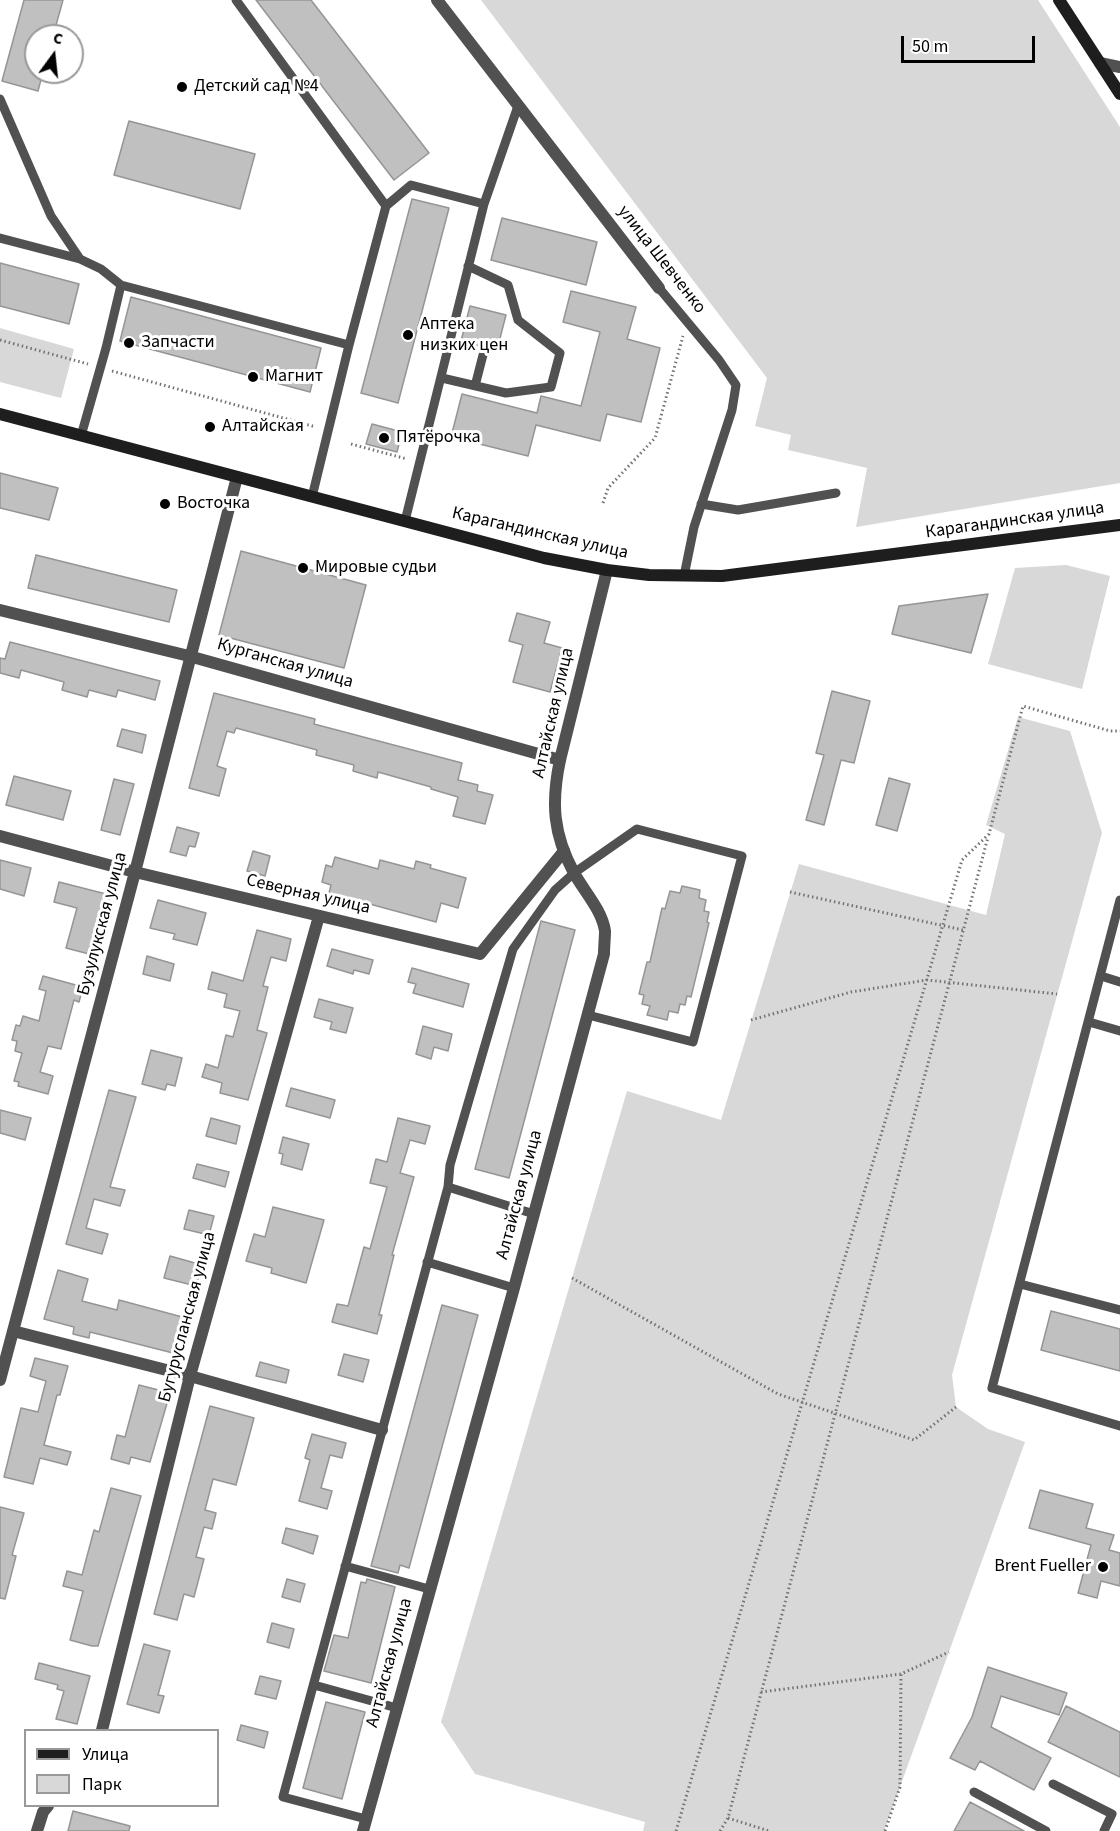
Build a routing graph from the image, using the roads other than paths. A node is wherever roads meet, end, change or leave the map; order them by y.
1 (236, 0) edge
2 (437, 0) edge
3 (1059, 0) edge
4 (1100, 63) junction
5 (1120, 67) edge
6 (1120, 94) edge
7 (0, 99) edge
8 (518, 106) junction
9 (484, 204) junction
10 (386, 206) junction
11 (0, 238) edge
12 (80, 258) junction
13 (468, 266) junction
14 (121, 285) junction
15 (659, 288) joint
16 (349, 345) junction
17 (483, 355) dead end
18 (442, 378) junction
19 (475, 386) junction
20 (0, 414) edge
21 (81, 436) junction
22 (237, 477) junction
23 (836, 493) dead end
24 (312, 497) junction
25 (701, 504) junction
26 (405, 521) junction
27 (1120, 525) edge
28 (607, 570) junction
29 (684, 576) junction
30 (0, 610) edge
31 (189, 656) junction
32 (560, 760) junction
33 (0, 836) edge
34 (564, 851) junction
35 (135, 872) junction
36 (574, 873) junction
37 (1120, 900) edge
38 (319, 916) junction
39 (1101, 976) junction
40 (1120, 982) edge
41 (588, 1015) junction
42 (1089, 1022) junction
43 (1120, 1031) edge
44 (448, 1187) junction
45 (534, 1215) junction
46 (427, 1262) junction
47 (1020, 1284) junction
48 (514, 1288) junction
49 (1120, 1310) edge
50 (13, 1331) junction
51 (190, 1376) junction
52 (0, 1380) edge
53 (1119, 1422) edge
54 (382, 1430) junction
55 (345, 1566) junction
56 (429, 1589) junction
57 (314, 1685) junction
58 (397, 1708) junction
59 (102, 1729) edge
60 (1053, 1784) dead end
61 (974, 1792) dead end
62 (47, 1807) edge
63 (364, 1825) edge
64 (37, 1831) edge
65 (1046, 1831) edge
66 (1104, 1831) edge

1 - 10 lane
2 - 8 street, улица Шевченко
3 - 4 main road
4 - 5 street
4 - 6 main road
7 - 12 lane
8 - 9 lane
8 - 15 street, улица Шевченко
9 - 10 lane
9 - 13 lane
10 - 16 lane
11 - 12 lane
12 - 14 lane
13 - 18 lane
13 - 19 lane
14 - 16 lane
14 - 21 lane
15 - 25 lane, улица Шевченко
16 - 24 lane
17 - 19 lane
18 - 19 lane
18 - 26 lane
20 - 21 main road, Карагандинская улица
21 - 22 main road, Карагандинская улица
22 - 24 main road, Карагандинская улица
22 - 31 street, Бузулукская улица
23 - 25 lane
24 - 26 main road, Карагандинская улица
25 - 29 lane, улица Шевченко
26 - 28 main road, Карагандинская улица
27 - 29 main road, Карагандинская улица
28 - 29 main road, Карагандинская улица
28 - 32 street, Алтайская улица
30 - 31 street, Курганская улица
31 - 32 street, Курганская улица
31 - 35 street, Бузулукская улица
32 - 34 street, Алтайская улица
33 - 35 street, Северная улица
34 - 36 street, Алтайская улица
34 - 38 street, Северная улица
35 - 38 street, Северная улица
35 - 50 street, Бузулукская улица
36 - 41 street, Алтайская улица
36 - 41 lane
36 - 44 lane
37 - 39 lane
38 - 51 street, Бугурусланская улица
39 - 40 lane
39 - 42 lane
41 - 45 street, Алтайская улица
42 - 43 lane
42 - 47 lane
44 - 45 lane
44 - 46 lane
45 - 48 street, Алтайская улица
46 - 48 lane
46 - 54 lane
47 - 49 lane
47 - 53 lane
48 - 56 street, Алтайская улица
50 - 51 street
50 - 52 street, Бузулукская улица
51 - 54 street
51 - 59 street, Бугурусланская улица
54 - 55 lane
55 - 56 lane
55 - 57 lane
56 - 58 street, Алтайская улица
57 - 58 lane
57 - 63 lane
58 - 63 street, Алтайская улица
60 - 66 lane
61 - 65 lane
62 - 64 street

